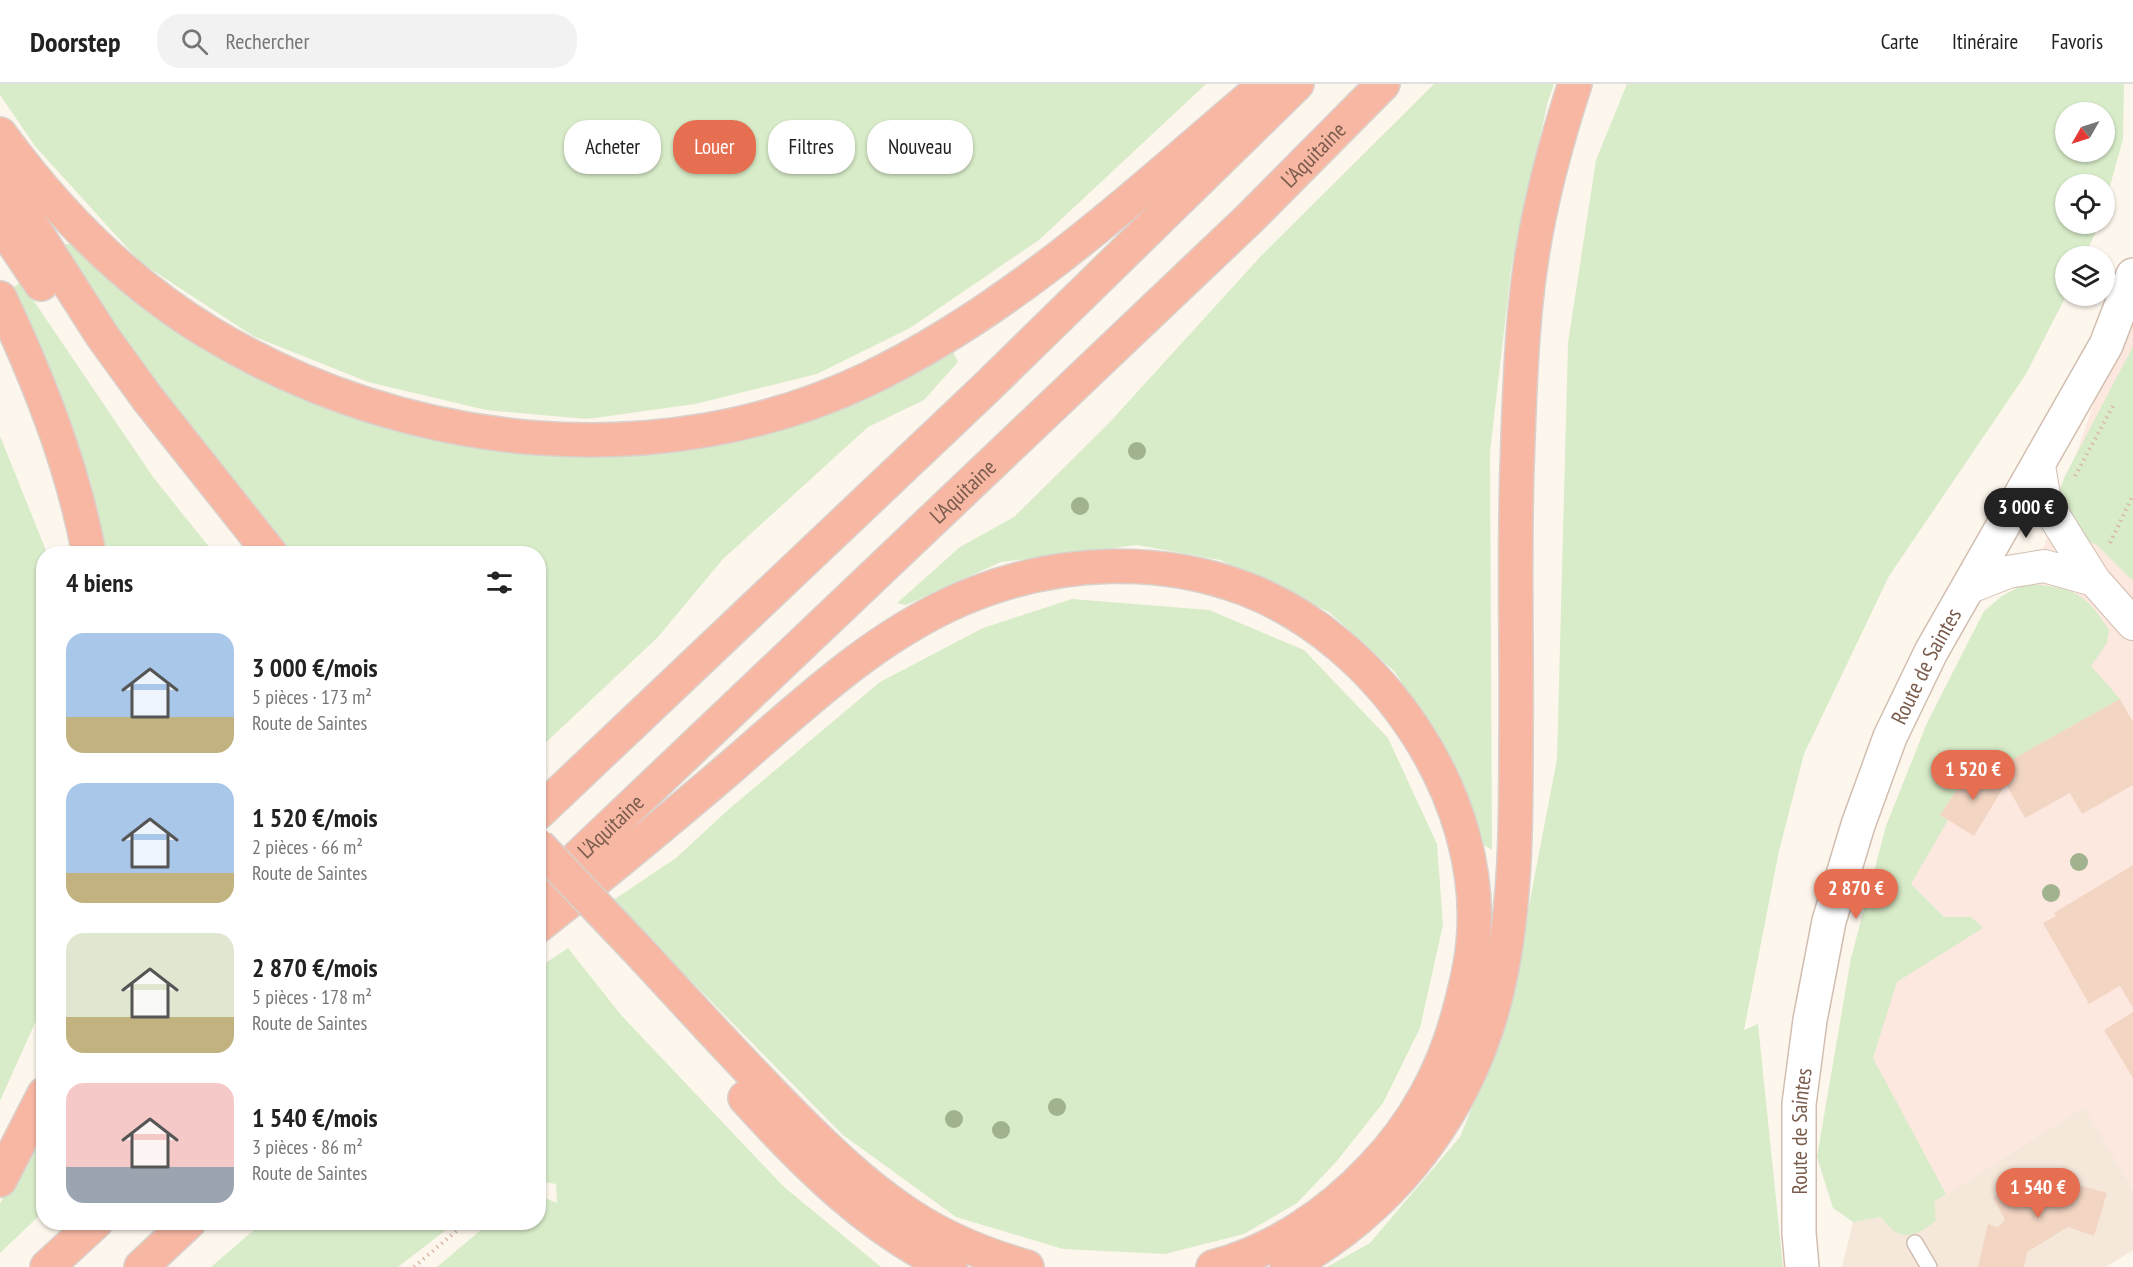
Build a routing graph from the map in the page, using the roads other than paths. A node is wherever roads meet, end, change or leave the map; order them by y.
1 (1266, 84) edge
2 (1297, 84) edge
3 (1383, 84) edge
4 (1575, 84) edge
5 (0, 134) edge
6 (0, 176) edge
7 (0, 223) edge
8 (2133, 275) edge
9 (0, 298) edge
10 (2039, 466) junction
11 (88, 546) edge
12 (238, 546) edge
13 (265, 546) edge
14 (2094, 580) junction
15 (1970, 587) junction
16 (2133, 624) edge
17 (546, 805) edge
18 (546, 855) edge
19 (546, 882) edge
20 (546, 887) edge
21 (546, 921) edge
22 (628, 955) junction
23 (36, 1110) edge
24 (0, 1180) edge
25 (87, 1230) edge
26 (180, 1230) edge
27 (1915, 1243) dead end
28 (47, 1267) edge
29 (141, 1267) edge
30 (950, 1267) edge
31 (1027, 1267) edge
32 (1213, 1267) edge
33 (1287, 1267) edge
34 (1802, 1267) edge
35 (1929, 1267) edge

1 - 5 highway
2 - 17 highway
3 - 20 highway, L'Aquitaine
4 - 33 highway
6 - 13 highway
7 - 12 highway
8 - 10 street, Route de Saintes
9 - 11 highway
10 - 14 street
10 - 15 street, Route de Saintes
14 - 15 street
14 - 16 street
15 - 34 street, Route de Saintes
18 - 22 highway, bridge
19 - 22 highway
21 - 32 highway
22 - 30 highway
22 - 31 highway
23 - 24 highway
25 - 28 highway
26 - 29 highway
27 - 35 lane

